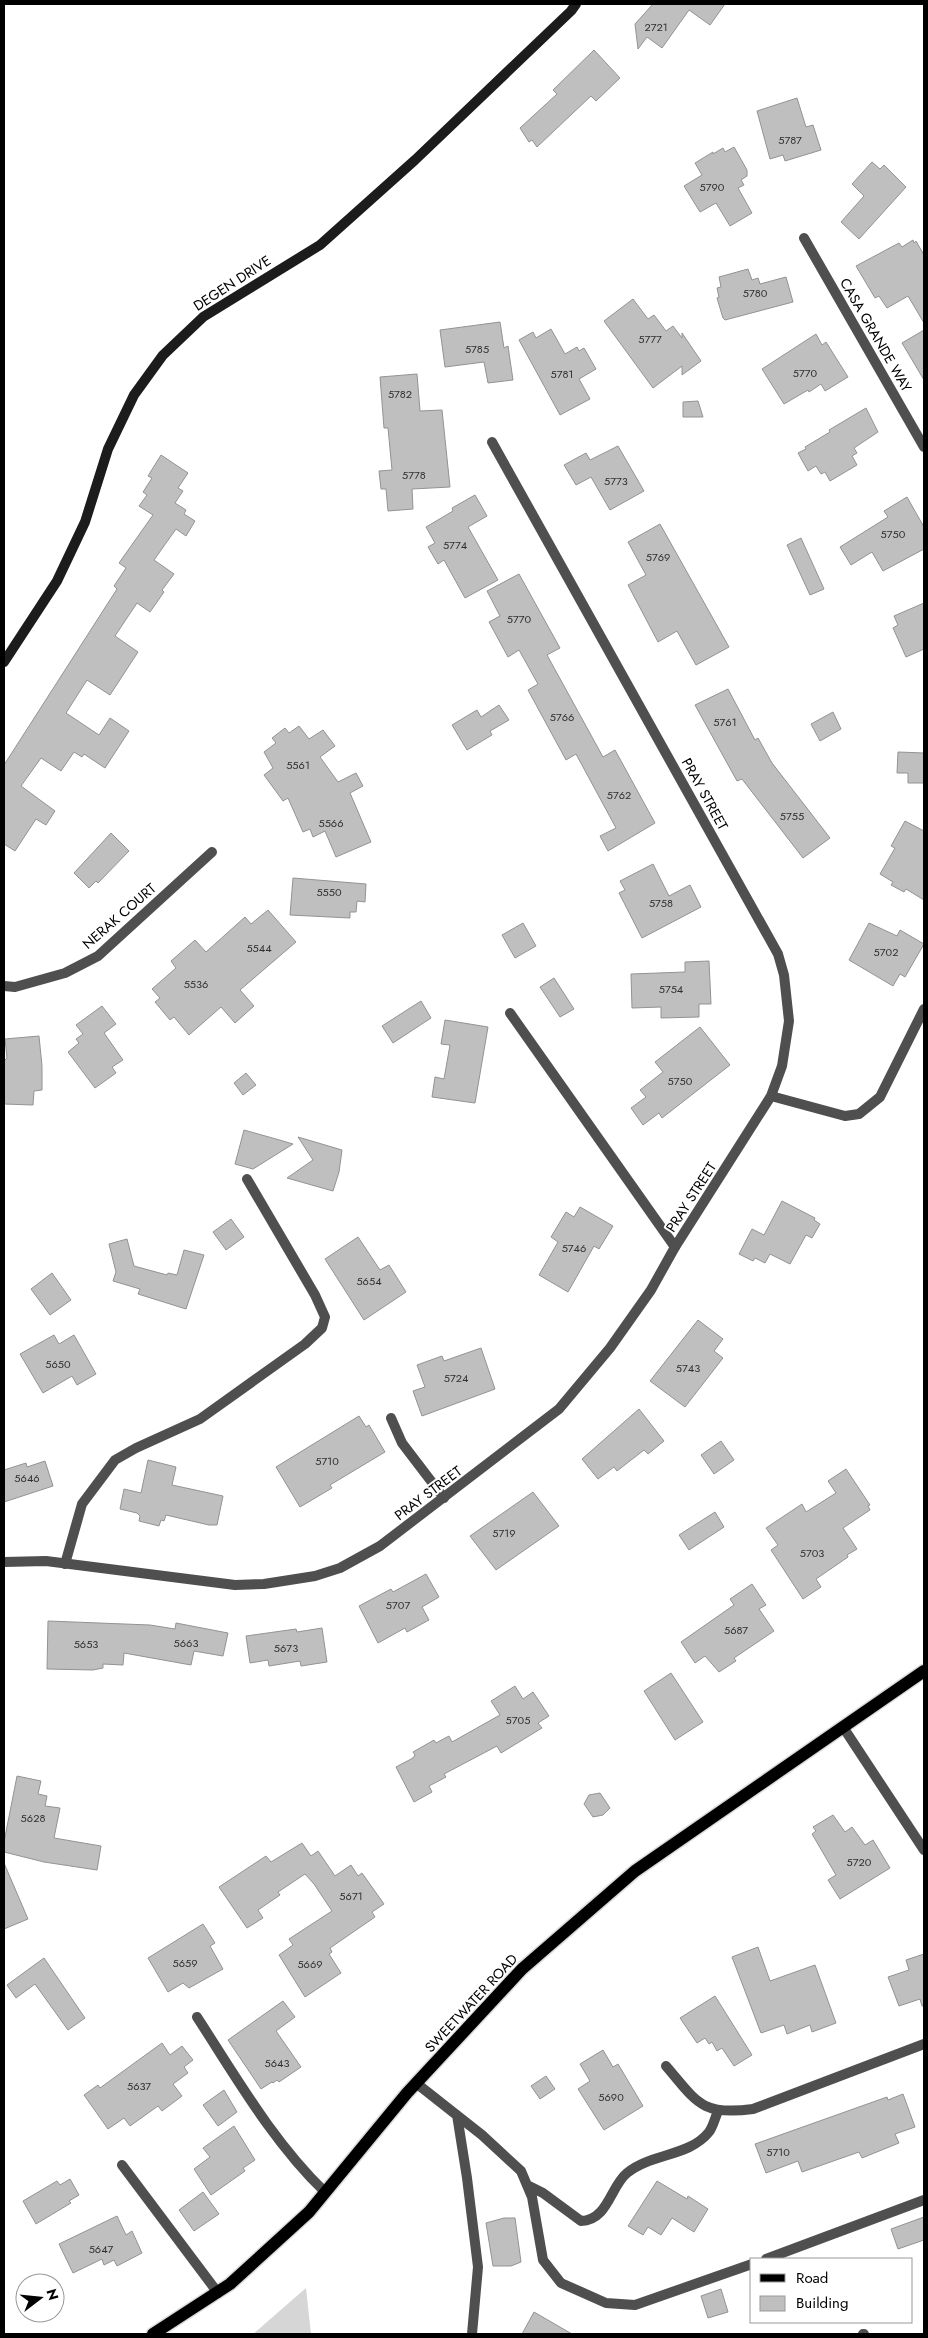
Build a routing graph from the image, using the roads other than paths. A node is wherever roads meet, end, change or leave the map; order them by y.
1 (576, 4) edge
2 (804, 238) dead end
3 (492, 442) dead end
4 (924, 447) edge
5 (4, 662) edge
6 (212, 852) dead end
7 (4, 986) edge
8 (924, 1009) edge
9 (510, 1013) dead end
10 (771, 1096) junction
11 (247, 1179) dead end
12 (675, 1247) junction
13 (391, 1418) dead end
14 (444, 1498) junction
15 (4, 1562) edge
16 (65, 1564) junction
17 (924, 1671) edge
18 (843, 1727) junction
19 (924, 1850) edge
20 (197, 2017) dead end
21 (924, 2044) edge
22 (666, 2066) dead end
23 (416, 2083) junction
24 (718, 2111) junction
25 (456, 2115) junction
26 (122, 2166) dead end
27 (527, 2185) junction
28 (324, 2192) junction
29 (924, 2200) edge
30 (769, 2258) edge
31 (750, 2265) edge
32 (218, 2293) junction
33 (153, 2334) edge
34 (472, 2334) edge

1 - 5 street, DEGEN DRIVE
2 - 4 street, CASA GRANDE WAY
3 - 10 street, PRAY STREET
6 - 7 street, NERAK COURT
8 - 10 street
9 - 12 street
10 - 12 street, PRAY STREET
11 - 16 street
12 - 14 street, PRAY STREET
13 - 14 street
14 - 16 street, PRAY STREET
15 - 16 street, PRAY STREET
17 - 18 main road, SWEETWATER ROAD
18 - 19 street
18 - 23 main road, SWEETWATER ROAD
20 - 28 street
21 - 24 street
22 - 24 street
23 - 25 street
23 - 28 main road, SWEETWATER ROAD
24 - 27 street
25 - 27 street
25 - 34 street
26 - 32 street
27 - 31 street
28 - 32 main road, SWEETWATER ROAD
29 - 30 street
32 - 33 main road, SWEETWATER ROAD

